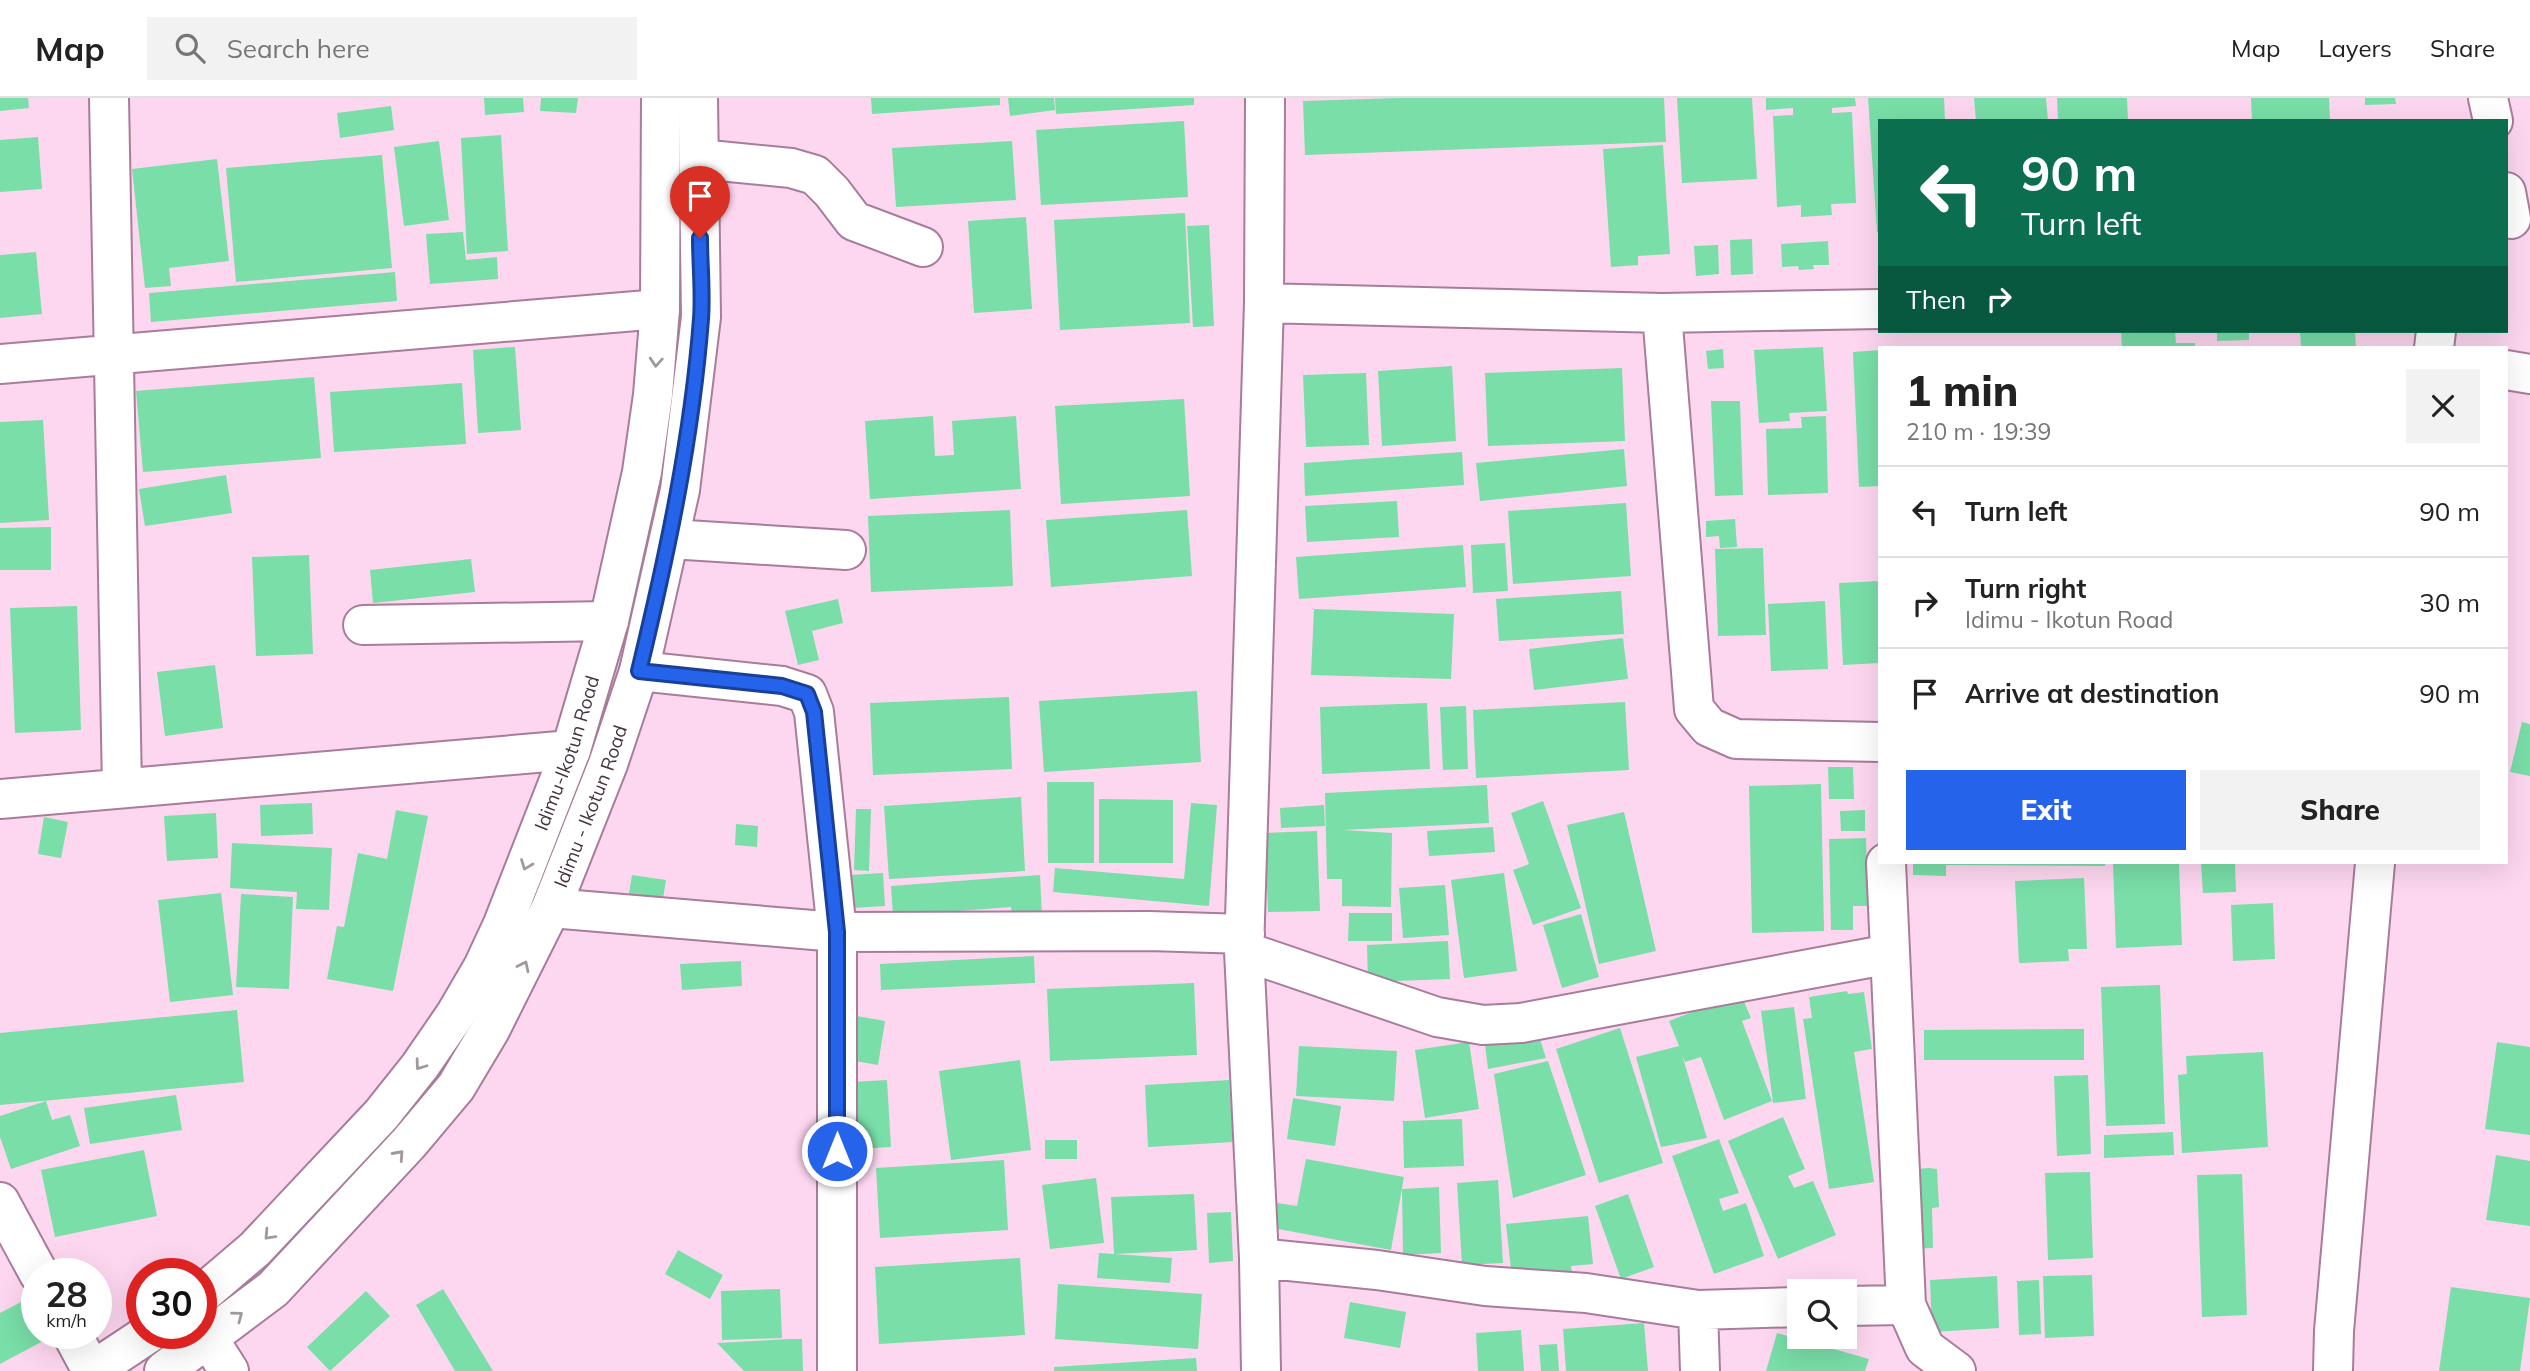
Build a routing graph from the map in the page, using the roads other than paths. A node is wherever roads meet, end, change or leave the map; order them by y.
1 (109, 98) edge
2 (661, 98) edge
3 (698, 98) edge
4 (1265, 98) edge
5 (2488, 98) edge
6 (2493, 119) edge
7 (699, 159) junction
8 (923, 247) dead end
9 (1264, 303) junction
10 (660, 309) junction
11 (1878, 309) edge
12 (1662, 313) junction
13 (114, 353) junction
14 (0, 364) edge
15 (2508, 370) edge
16 (2530, 374) edge
17 (670, 538) junction
18 (846, 550) dead end
19 (609, 621) junction
20 (363, 625) dead end
21 (639, 671) junction
22 (1878, 742) edge
23 (571, 750) junction
24 (122, 788) junction
25 (0, 799) edge
26 (1886, 864) edge
27 (2375, 864) edge
28 (551, 908) junction
29 (837, 932) junction
30 (1245, 942) junction
31 (1890, 954) junction
32 (0, 1202) edge
33 (30, 1258) edge
34 (1259, 1258) junction
35 (217, 1281) edge
36 (1906, 1305) junction
37 (1857, 1306) edge
38 (1787, 1307) edge
39 (1698, 1310) junction
40 (217, 1332) edge
41 (80, 1349) edge
42 (126, 1349) edge
43 (194, 1349) edge
44 (215, 1349) edge
45 (92, 1371) edge
46 (164, 1371) edge
47 (229, 1371) edge
48 (837, 1371) edge
49 (1261, 1371) edge
50 (1700, 1371) edge
51 (1956, 1371) edge
52 (2333, 1371) edge

1 - 13 street
2 - 10 street, Idimu-Ikotun Road
3 - 7 street, Idimu - Ikotun Road
4 - 9 street
5 - 6 street
7 - 8 street
7 - 17 street, Idimu - Ikotun Road
9 - 12 street
9 - 30 street
10 - 13 street
10 -> 19 street, Idimu-Ikotun Road
11 - 12 street
12 - 22 street
13 - 14 street
13 - 24 street
15 - 16 street
17 - 18 street
17 - 21 street, Idimu - Ikotun Road
19 - 20 street
19 - 23 street, Idimu-Ikotun Road
21 - 28 street, Idimu - Ikotun Road
21 - 29 street
23 - 24 street
23 -> 35 street, Idimu-Ikotun Road
24 - 25 street
26 - 31 street
27 - 52 street
28 - 29 street
40 -> 28 street, Idimu - Ikotun Road
29 - 30 street
29 - 48 street
30 - 31 street
30 - 34 street
31 - 36 street
32 - 33 street
34 - 39 street
34 - 49 street
36 - 37 street
36 - 51 street
38 - 39 street
39 - 50 street
41 - 45 street
42 - 45 street
43 - 46 street, Idimu - Ikotun Road
44 - 47 street

